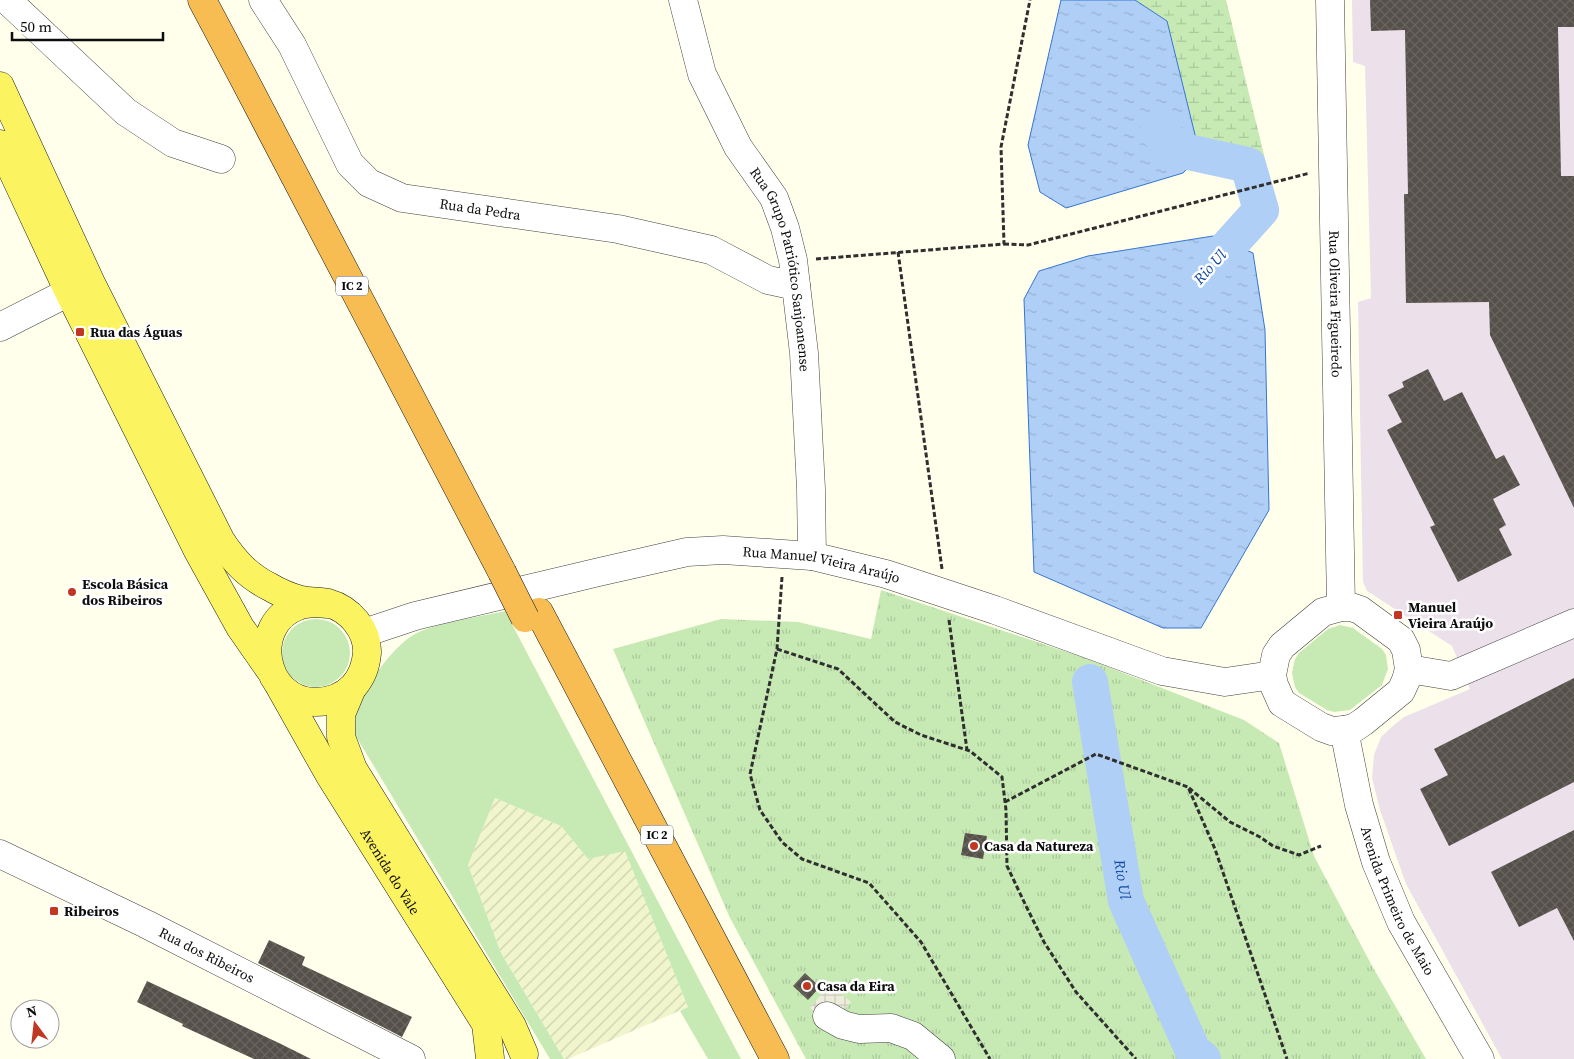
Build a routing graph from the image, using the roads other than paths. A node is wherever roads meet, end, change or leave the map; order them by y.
1 (7, 0) edge
2 (202, 0) edge
3 (223, 0) edge
4 (263, 0) edge
5 (683, 0) edge
6 (1330, 0) edge
7 (0, 86) edge
8 (0, 144) edge
9 (221, 160) dead end
10 (794, 273) junction
11 (69, 292) junction
12 (0, 327) edge
13 (812, 556) junction
14 (509, 570) junction
15 (328, 604) junction
16 (1341, 607) junction
17 (532, 615) junction
18 (1574, 622) edge
19 (364, 633) junction
20 (1408, 669) junction
21 (1272, 675) junction
22 (275, 678) junction
23 (352, 688) junction
24 (1344, 730) junction
25 (0, 854) edge
26 (0, 873) edge
27 (828, 1016) dead end
28 (528, 1057) edge
29 (374, 1059) edge
30 (411, 1059) edge
31 (489, 1059) edge
32 (758, 1059) edge
33 (776, 1059) edge
34 (941, 1059) edge
35 (1480, 1059) edge

1 - 9 street
2 - 14 highway, IC 2
3 - 14 highway, IC 2
4 - 10 street, Rua da Pedra
5 - 10 street, Rua Grupo Patriótico Sanjoanense
6 - 16 street, Rua Oliveira Figueiredo
7 - 15 main road
8 - 11 main road
10 - 13 street, Rua Grupo Patriótico Sanjoanense
11 - 12 street
11 - 22 main road
13 - 19 street, Rua Manuel Vieira Araújo
13 - 21 street, Rua Manuel Vieira Araújo
14 - 17 highway, IC 2, bridge
15 - 19 main road
15 - 22 main road
16 - 20 street
16 - 21 street
17 - 32 highway, IC 2
17 - 33 highway, IC 2
18 - 20 street
19 - 23 main road
20 - 24 street
21 - 24 street
22 - 23 main road
22 - 31 main road, Avenida do Vale
23 - 28 main road, Avenida do Vale
24 - 35 street, Avenida Primeiro de Maio
25 - 30 street, Rua dos Ribeiros
26 - 29 street, Rua dos Ribeiros
27 - 34 street
28 - 31 main road, Avenida do Vale

